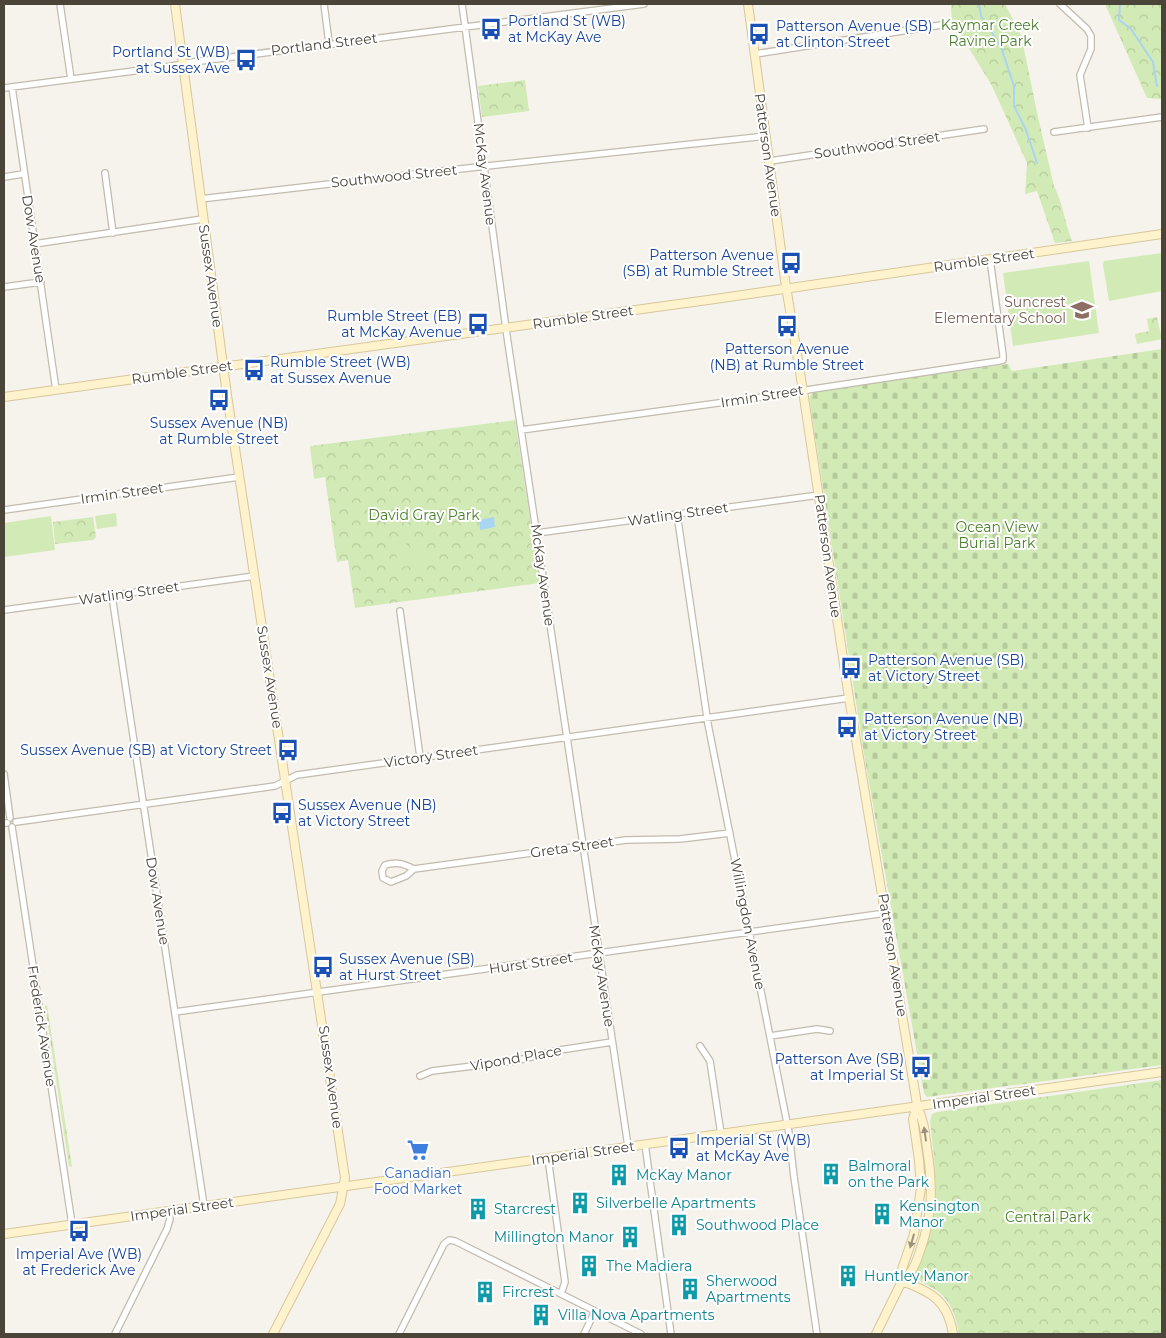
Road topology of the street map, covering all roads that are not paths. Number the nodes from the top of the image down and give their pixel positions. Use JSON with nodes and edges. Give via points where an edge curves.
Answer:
{"nodes":[{"id":1,"x":60,"y":4,"type":"edge"},
{"id":2,"x":174,"y":4,"type":"edge"},
{"id":3,"x":324,"y":4,"type":"edge"},
{"id":4,"x":462,"y":4,"type":"edge"},
{"id":5,"x":644,"y":4,"type":"edge"},
{"id":6,"x":748,"y":4,"type":"edge"},
{"id":7,"x":1060,"y":4,"type":"edge"},
{"id":8,"x":941,"y":25,"type":"dead end"},
{"id":9,"x":465,"y":26,"type":"junction"},
{"id":10,"x":329,"y":43,"type":"junction"},
{"id":11,"x":755,"y":54,"type":"junction"},
{"id":12,"x":183,"y":64,"type":"junction"},
{"id":13,"x":70,"y":79,"type":"junction"},
{"id":14,"x":12,"y":87,"type":"junction"},
{"id":15,"x":4,"y":88,"type":"edge"},
{"id":16,"x":1162,"y":118,"type":"edge"},
{"id":17,"x":1088,"y":128,"type":"junction"},
{"id":18,"x":984,"y":129,"type":"dead end"},
{"id":19,"x":1054,"y":132,"type":"dead end"},
{"id":20,"x":766,"y":136,"type":"junction"},
{"id":21,"x":770,"y":161,"type":"junction"},
{"id":22,"x":484,"y":166,"type":"junction"},
{"id":23,"x":105,"y":173,"type":"dead end"},
{"id":24,"x":23,"y":174,"type":"junction"},
{"id":25,"x":4,"y":177,"type":"edge"},
{"id":26,"x":200,"y":199,"type":"junction"},
{"id":27,"x":204,"y":220,"type":"junction"},
{"id":28,"x":113,"y":233,"type":"junction"},
{"id":29,"x":1162,"y":234,"type":"edge"},
{"id":30,"x":34,"y":244,"type":"junction"},
{"id":31,"x":990,"y":259,"type":"junction"},
{"id":32,"x":41,"y":282,"type":"junction"},
{"id":33,"x":4,"y":287,"type":"edge"},
{"id":34,"x":786,"y":289,"type":"junction"},
{"id":35,"x":506,"y":327,"type":"junction"},
{"id":36,"x":223,"y":366,"type":"junction"},
{"id":37,"x":56,"y":390,"type":"junction"},
{"id":38,"x":803,"y":391,"type":"junction"},
{"id":39,"x":4,"y":398,"type":"edge"},
{"id":40,"x":521,"y":430,"type":"junction"},
{"id":41,"x":239,"y":477,"type":"junction"},
{"id":42,"x":819,"y":495,"type":"junction"},
{"id":43,"x":4,"y":510,"type":"edge"},
{"id":44,"x":677,"y":514,"type":"junction"},
{"id":45,"x":536,"y":533,"type":"junction"},
{"id":46,"x":255,"y":576,"type":"junction"},
{"id":47,"x":112,"y":596,"type":"junction"},
{"id":48,"x":4,"y":610,"type":"edge"},
{"id":49,"x":400,"y":611,"type":"dead end"},
{"id":50,"x":849,"y":698,"type":"junction"},
{"id":51,"x":707,"y":717,"type":"junction"},
{"id":52,"x":567,"y":737,"type":"junction"},
{"id":53,"x":420,"y":757,"type":"junction"},
{"id":54,"x":4,"y":774,"type":"edge"},
{"id":55,"x":285,"y":780,"type":"junction"},
{"id":56,"x":143,"y":803,"type":"junction"},
{"id":57,"x":10,"y":823,"type":"edge"},
{"id":58,"x":730,"y":833,"type":"junction"},
{"id":59,"x":583,"y":845,"type":"junction"},
{"id":60,"x":414,"y":869,"type":"junction"},
{"id":61,"x":886,"y":913,"type":"junction"},
{"id":62,"x":749,"y":932,"type":"junction"},
{"id":63,"x":599,"y":953,"type":"junction"},
{"id":64,"x":318,"y":992,"type":"junction"},
{"id":65,"x":175,"y":1012,"type":"junction"},
{"id":66,"x":830,"y":1031,"type":"dead end"},
{"id":67,"x":770,"y":1036,"type":"junction"},
{"id":68,"x":612,"y":1042,"type":"junction"},
{"id":69,"x":700,"y":1046,"type":"dead end"},
{"id":70,"x":1162,"y":1072,"type":"edge"},
{"id":71,"x":420,"y":1076,"type":"dead end"},
{"id":72,"x":917,"y":1106,"type":"junction"},
{"id":73,"x":787,"y":1124,"type":"junction"},
{"id":74,"x":720,"y":1134,"type":"junction"},
{"id":75,"x":645,"y":1144,"type":"junction"},
{"id":76,"x":628,"y":1146,"type":"junction"},
{"id":77,"x":548,"y":1158,"type":"junction"},
{"id":78,"x":344,"y":1186,"type":"junction"},
{"id":79,"x":204,"y":1206,"type":"junction"},
{"id":80,"x":169,"y":1211,"type":"junction"},
{"id":81,"x":72,"y":1224,"type":"junction"},
{"id":82,"x":4,"y":1234,"type":"edge"},
{"id":83,"x":902,"y":1280,"type":"junction"},
{"id":84,"x":561,"y":1294,"type":"junction"},
{"id":85,"x":595,"y":1311,"type":"junction"},
{"id":86,"x":115,"y":1334,"type":"edge"},
{"id":87,"x":273,"y":1334,"type":"edge"},
{"id":88,"x":399,"y":1334,"type":"edge"},
{"id":89,"x":584,"y":1334,"type":"edge"},
{"id":90,"x":641,"y":1334,"type":"edge"},
{"id":91,"x":671,"y":1334,"type":"edge"},
{"id":92,"x":817,"y":1334,"type":"edge"},
{"id":93,"x":876,"y":1334,"type":"edge"},
{"id":94,"x":953,"y":1334,"type":"edge"}],
"edges":[{"from":1,"to":13,"type":"street"},
{"from":2,"to":12,"type":"street","name":"Sussex Avenue"},
{"from":3,"to":10,"type":"street"},
{"from":4,"to":9,"type":"street","name":"McKay Avenue"},
{"from":5,"to":9,"type":"street","name":"Portland Street"},
{"from":6,"to":11,"type":"street","name":"Patterson Avenue"},
{"from":7,"to":17,"type":"street","via":[[1087,29],[1092,40],[1090,54],[1080,75]]},
{"from":8,"to":11,"type":"street"},
{"from":9,"to":10,"type":"street","name":"Portland Street"},
{"from":9,"to":22,"type":"street","name":"McKay Avenue"},
{"from":10,"to":12,"type":"street","name":"Portland Street"},
{"from":11,"to":20,"type":"street","name":"Patterson Avenue"},
{"from":12,"to":13,"type":"street","name":"Portland Street"},
{"from":12,"to":26,"type":"street","name":"Sussex Avenue"},
{"from":13,"to":14,"type":"street","name":"Portland Street"},
{"from":14,"to":15,"type":"street","name":"Portland Street"},
{"from":14,"to":24,"type":"street","name":"Dow Avenue"},
{"from":16,"to":17,"type":"street"},
{"from":17,"to":19,"type":"street"},
{"from":18,"to":21,"type":"street","name":"Southwood Street"},
{"from":20,"to":21,"type":"street","name":"Patterson Avenue"},
{"from":20,"to":22,"type":"street","name":"Southwood Street"},
{"from":21,"to":34,"type":"street","name":"Patterson Avenue"},
{"from":22,"to":26,"type":"street","name":"Southwood Street"},
{"from":22,"to":35,"type":"street","name":"McKay Avenue"},
{"from":23,"to":28,"type":"street"},
{"from":24,"to":25,"type":"street"},
{"from":24,"to":30,"type":"street","name":"Dow Avenue"},
{"from":26,"to":27,"type":"street","name":"Sussex Avenue"},
{"from":27,"to":28,"type":"street"},
{"from":27,"to":36,"type":"street","name":"Sussex Avenue"},
{"from":28,"to":30,"type":"street"},
{"from":29,"to":31,"type":"street","name":"Rumble Street"},
{"from":30,"to":32,"type":"street","name":"Dow Avenue"},
{"from":31,"to":34,"type":"street","name":"Rumble Street"},
{"from":31,"to":38,"type":"street","name":"Irmin Street","via":[[1003,360]]},
{"from":32,"to":33,"type":"street"},
{"from":32,"to":37,"type":"street","name":"Dow Avenue"},
{"from":34,"to":35,"type":"street","name":"Rumble Street"},
{"from":34,"to":38,"type":"street","name":"Patterson Avenue"},
{"from":35,"to":36,"type":"street","name":"Rumble Street"},
{"from":35,"to":40,"type":"street","name":"McKay Avenue"},
{"from":36,"to":37,"type":"street","name":"Rumble Street"},
{"from":36,"to":41,"type":"street","name":"Sussex Avenue"},
{"from":37,"to":39,"type":"street","name":"Rumble Street"},
{"from":38,"to":40,"type":"street","name":"Irmin Street"},
{"from":38,"to":42,"type":"street","name":"Patterson Avenue"},
{"from":40,"to":45,"type":"street","name":"McKay Avenue"},
{"from":41,"to":43,"type":"street","name":"Irmin Street"},
{"from":41,"to":46,"type":"street","name":"Sussex Avenue"},
{"from":42,"to":44,"type":"street","name":"Watling Street"},
{"from":42,"to":50,"type":"street","name":"Patterson Avenue"},
{"from":44,"to":45,"type":"street","name":"Watling Street"},
{"from":44,"to":51,"type":"street","name":"Willingdon Avenue"},
{"from":45,"to":52,"type":"street","name":"McKay Avenue"},
{"from":46,"to":47,"type":"street","name":"Watling Street"},
{"from":46,"to":55,"type":"street","name":"Sussex Avenue"},
{"from":47,"to":48,"type":"street","name":"Watling Street"},
{"from":47,"to":56,"type":"street","name":"Dow Avenue"},
{"from":49,"to":53,"type":"street"},
{"from":50,"to":51,"type":"street","name":"Victory Street"},
{"from":50,"to":61,"type":"street","name":"Patterson Avenue"},
{"from":51,"to":52,"type":"street","name":"Victory Street"},
{"from":51,"to":58,"type":"street","name":"Willingdon Avenue"},
{"from":52,"to":53,"type":"street","name":"Victory Street"},
{"from":52,"to":59,"type":"street","name":"McKay Avenue"},
{"from":53,"to":55,"type":"street","name":"Victory Street","via":[[297,775]]},
{"from":54,"to":57,"type":"street","name":"Frederick Avenue"},
{"from":55,"to":56,"type":"street","name":"Victory Street","via":[[275,786]]},
{"from":55,"to":64,"type":"street","name":"Sussex Avenue"},
{"from":56,"to":57,"type":"street","name":"Victory Street"},
{"from":56,"to":65,"type":"street","name":"Dow Avenue"},
{"from":57,"to":81,"type":"street","name":"Frederick Avenue"},
{"from":58,"to":59,"type":"street","name":"Greta Street"},
{"from":58,"to":62,"type":"street","name":"Willingdon Avenue"},
{"from":59,"to":60,"type":"street","name":"Greta Street"},
{"from":59,"to":63,"type":"street","name":"McKay Avenue"},
{"from":60,"to":60,"type":"street","name":"Greta Street","via":[[402,863],[391,863],[385,865],[383,878],[391,882]]},
{"from":61,"to":62,"type":"street","name":"Hurst Street"},
{"from":61,"to":72,"type":"street","name":"Patterson Avenue"},
{"from":62,"to":63,"type":"street","name":"Hurst Street"},
{"from":62,"to":67,"type":"street","name":"Willingdon Avenue"},
{"from":63,"to":64,"type":"street","name":"Hurst Street"},
{"from":63,"to":68,"type":"street","name":"McKay Avenue"},
{"from":64,"to":65,"type":"street","name":"Hurst Street"},
{"from":64,"to":78,"type":"street","name":"Sussex Avenue"},
{"from":65,"to":79,"type":"street","name":"Dow Avenue"},
{"from":66,"to":67,"type":"street","via":[[817,1029]]},
{"from":67,"to":73,"type":"street","name":"Willingdon Avenue"},
{"from":68,"to":71,"type":"street","name":"Vipond Place","via":[[515,1061],[432,1071]]},
{"from":68,"to":76,"type":"street","name":"McKay Avenue"},
{"from":69,"to":74,"type":"street","via":[[710,1061]]},
{"from":70,"to":72,"type":"street","name":"Imperial Street"},
{"from":72,"to":73,"type":"street","name":"Imperial Street"},
{"from":72,"to":83,"type":"street","one_way":true,"via":[[913,1119],[921,1188],[914,1234],[901,1272]]},
{"from":83,"to":72,"type":"street","one_way":true,"via":[[910,1276],[919,1256],[929,1223],[932,1198],[923,1117]]},
{"from":73,"to":74,"type":"street","name":"Imperial Street"},
{"from":73,"to":92,"type":"street","name":"Willingdon Avenue"},
{"from":74,"to":75,"type":"street","name":"Imperial Street"},
{"from":75,"to":76,"type":"street","name":"Imperial Street"},
{"from":75,"to":91,"type":"street"},
{"from":76,"to":77,"type":"street","name":"Imperial Street"},
{"from":77,"to":78,"type":"street","name":"Imperial Street"},
{"from":77,"to":84,"type":"street","via":[[564,1279]]},
{"from":78,"to":79,"type":"street","name":"Imperial Street"},
{"from":78,"to":87,"type":"street","name":"Sussex Avenue","via":[[340,1204]]},
{"from":79,"to":80,"type":"street","name":"Imperial Street"},
{"from":80,"to":81,"type":"street","name":"Imperial Street"},
{"from":80,"to":86,"type":"street","via":[[167,1229]]},
{"from":81,"to":82,"type":"street","name":"Imperial Street"},
{"from":83,"to":93,"type":"street"},
{"from":83,"to":94,"type":"street","via":[[932,1294],[942,1303]]},
{"from":84,"to":85,"type":"street"},
{"from":84,"to":88,"type":"street","via":[[449,1240],[444,1244]]},
{"from":85,"to":89,"type":"street"},
{"from":85,"to":90,"type":"street"}]}
